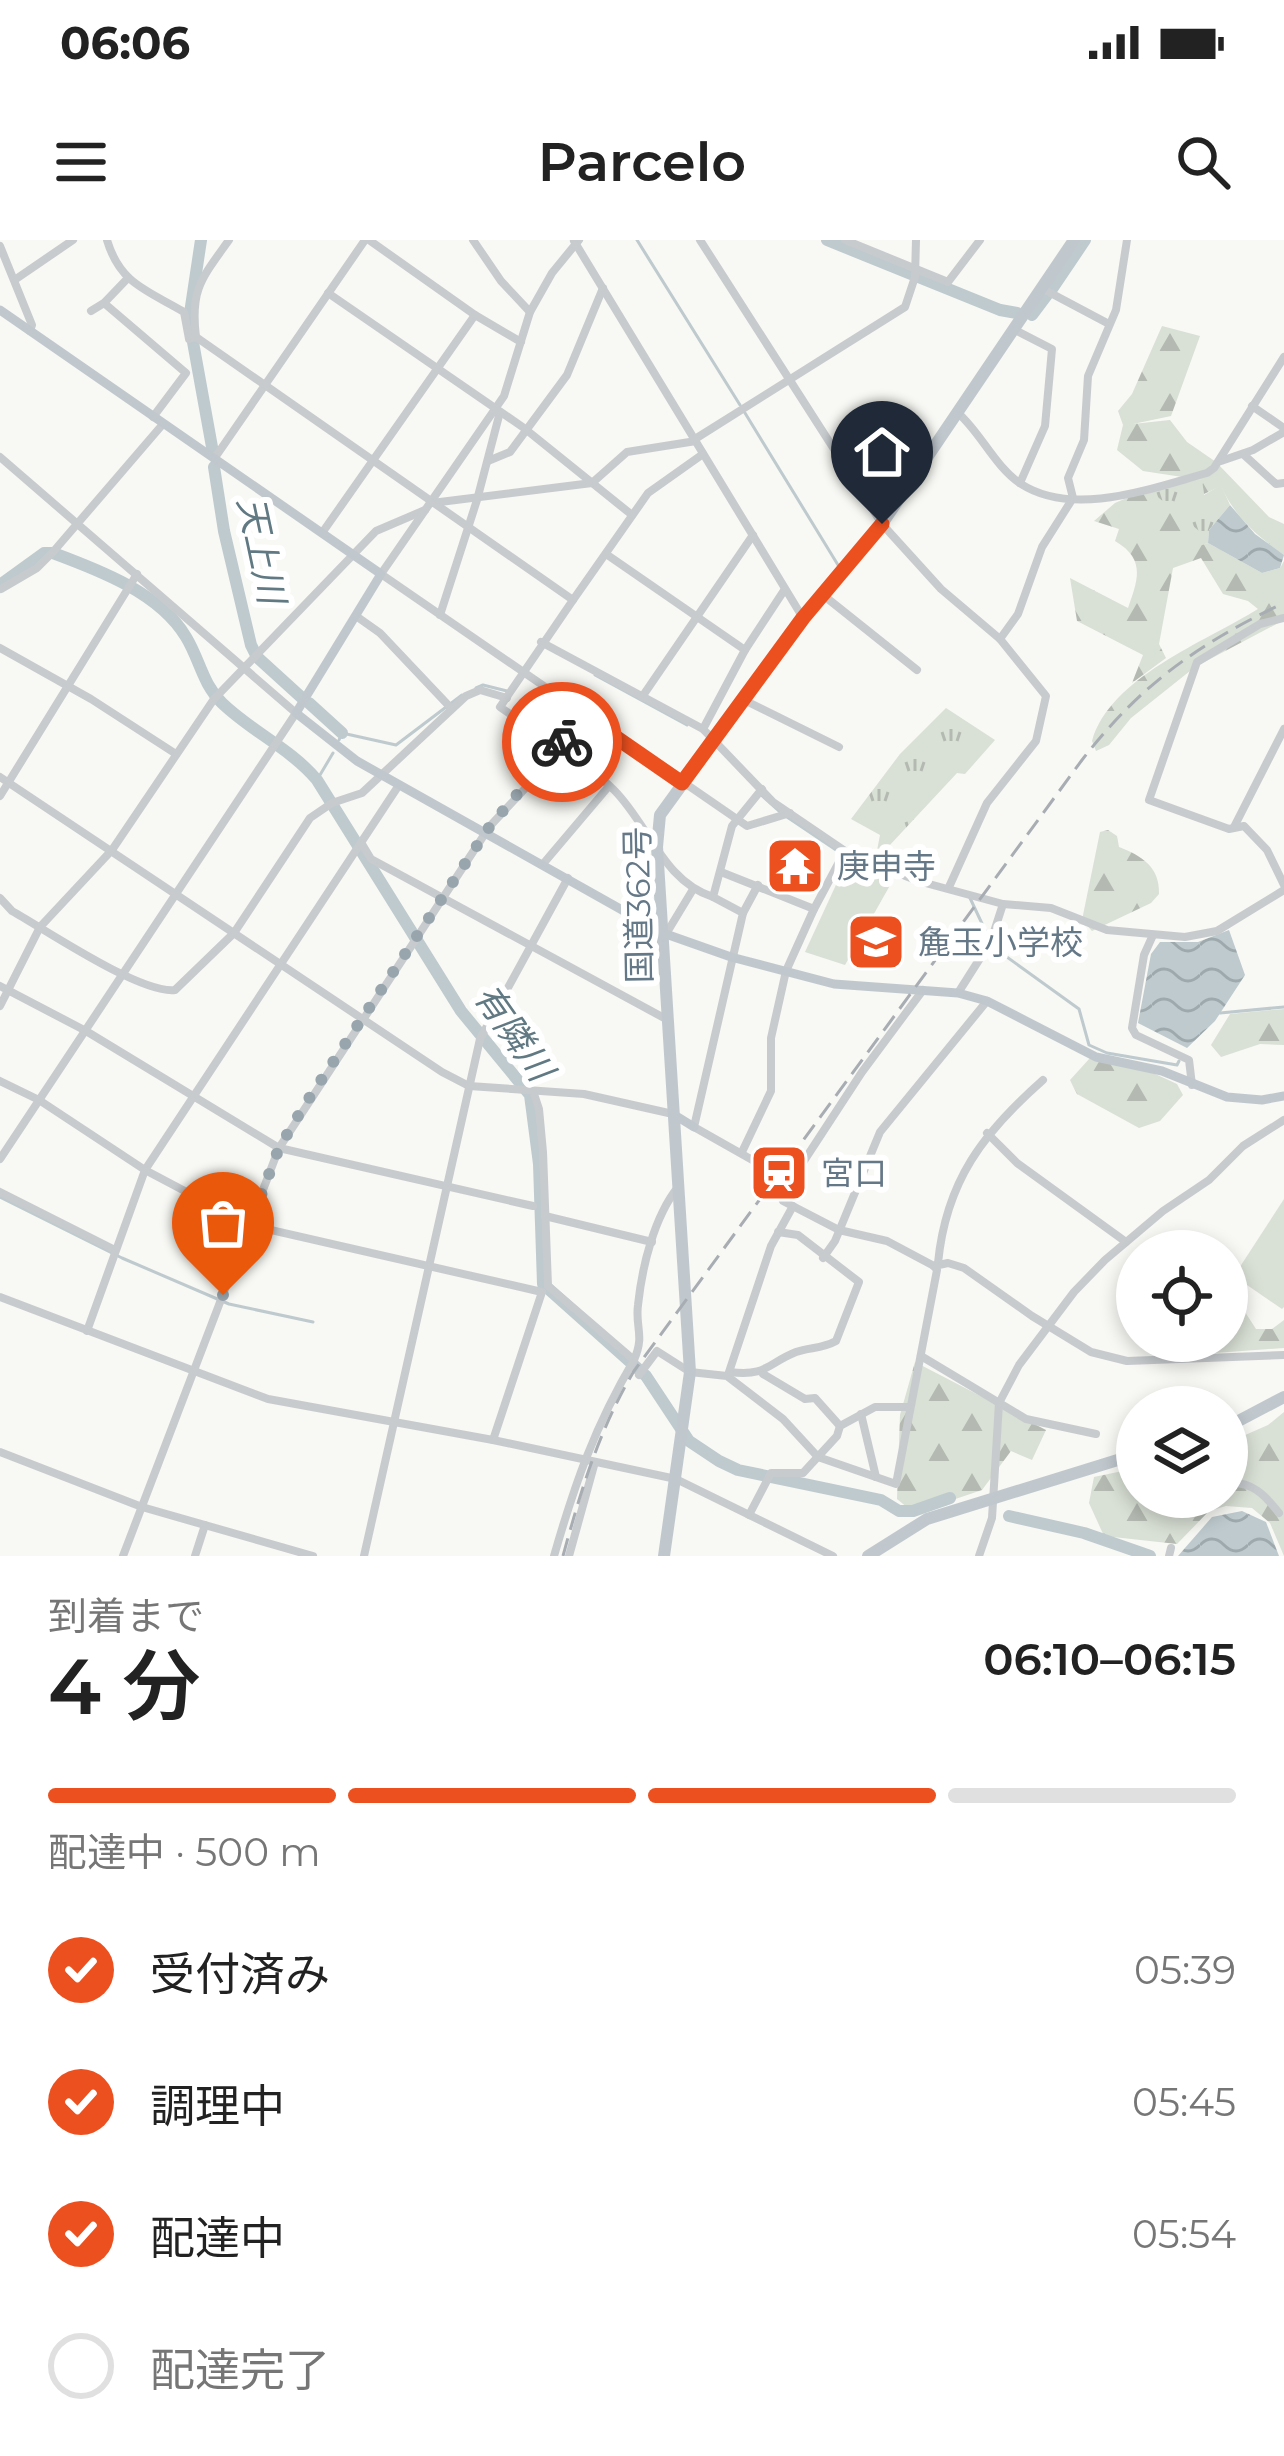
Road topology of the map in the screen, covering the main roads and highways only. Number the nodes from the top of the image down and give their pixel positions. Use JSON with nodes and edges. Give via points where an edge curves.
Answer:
{"nodes":[{"id":1,"x":1074,"y":240,"type":"edge"},
{"id":2,"x":0,"y":310,"type":"edge"},
{"id":3,"x":664,"y":933,"type":"junction"},
{"id":4,"x":1284,"y":1096,"type":"edge"},
{"id":5,"x":673,"y":1114,"type":"junction"},
{"id":6,"x":694,"y":1127,"type":"road end"},
{"id":7,"x":1284,"y":1397,"type":"edge"},
{"id":8,"x":1248,"y":1416,"type":"edge"},
{"id":9,"x":1116,"y":1460,"type":"edge"},
{"id":10,"x":664,"y":1556,"type":"edge"},
{"id":11,"x":868,"y":1556,"type":"edge"}],
"edges":[{"from":1,"to":3,"type":"highway","name":"国道362号","via":[[882,524],[709,733],[660,814]]},
{"from":2,"to":3,"type":"main road","via":[[381,574],[296,713],[399,785]]},
{"from":3,"to":4,"type":"main road","via":[[834,984],[958,993],[1096,1058],[1162,1071],[1227,1097]]},
{"from":3,"to":5,"type":"highway","name":"国道362号"},
{"from":5,"to":6,"type":"main road"},
{"from":5,"to":10,"type":"highway","name":"国道362号","via":[[689,1372]]},
{"from":7,"to":8,"type":"highway"},
{"from":9,"to":11,"type":"highway","via":[[927,1519]]}]}
